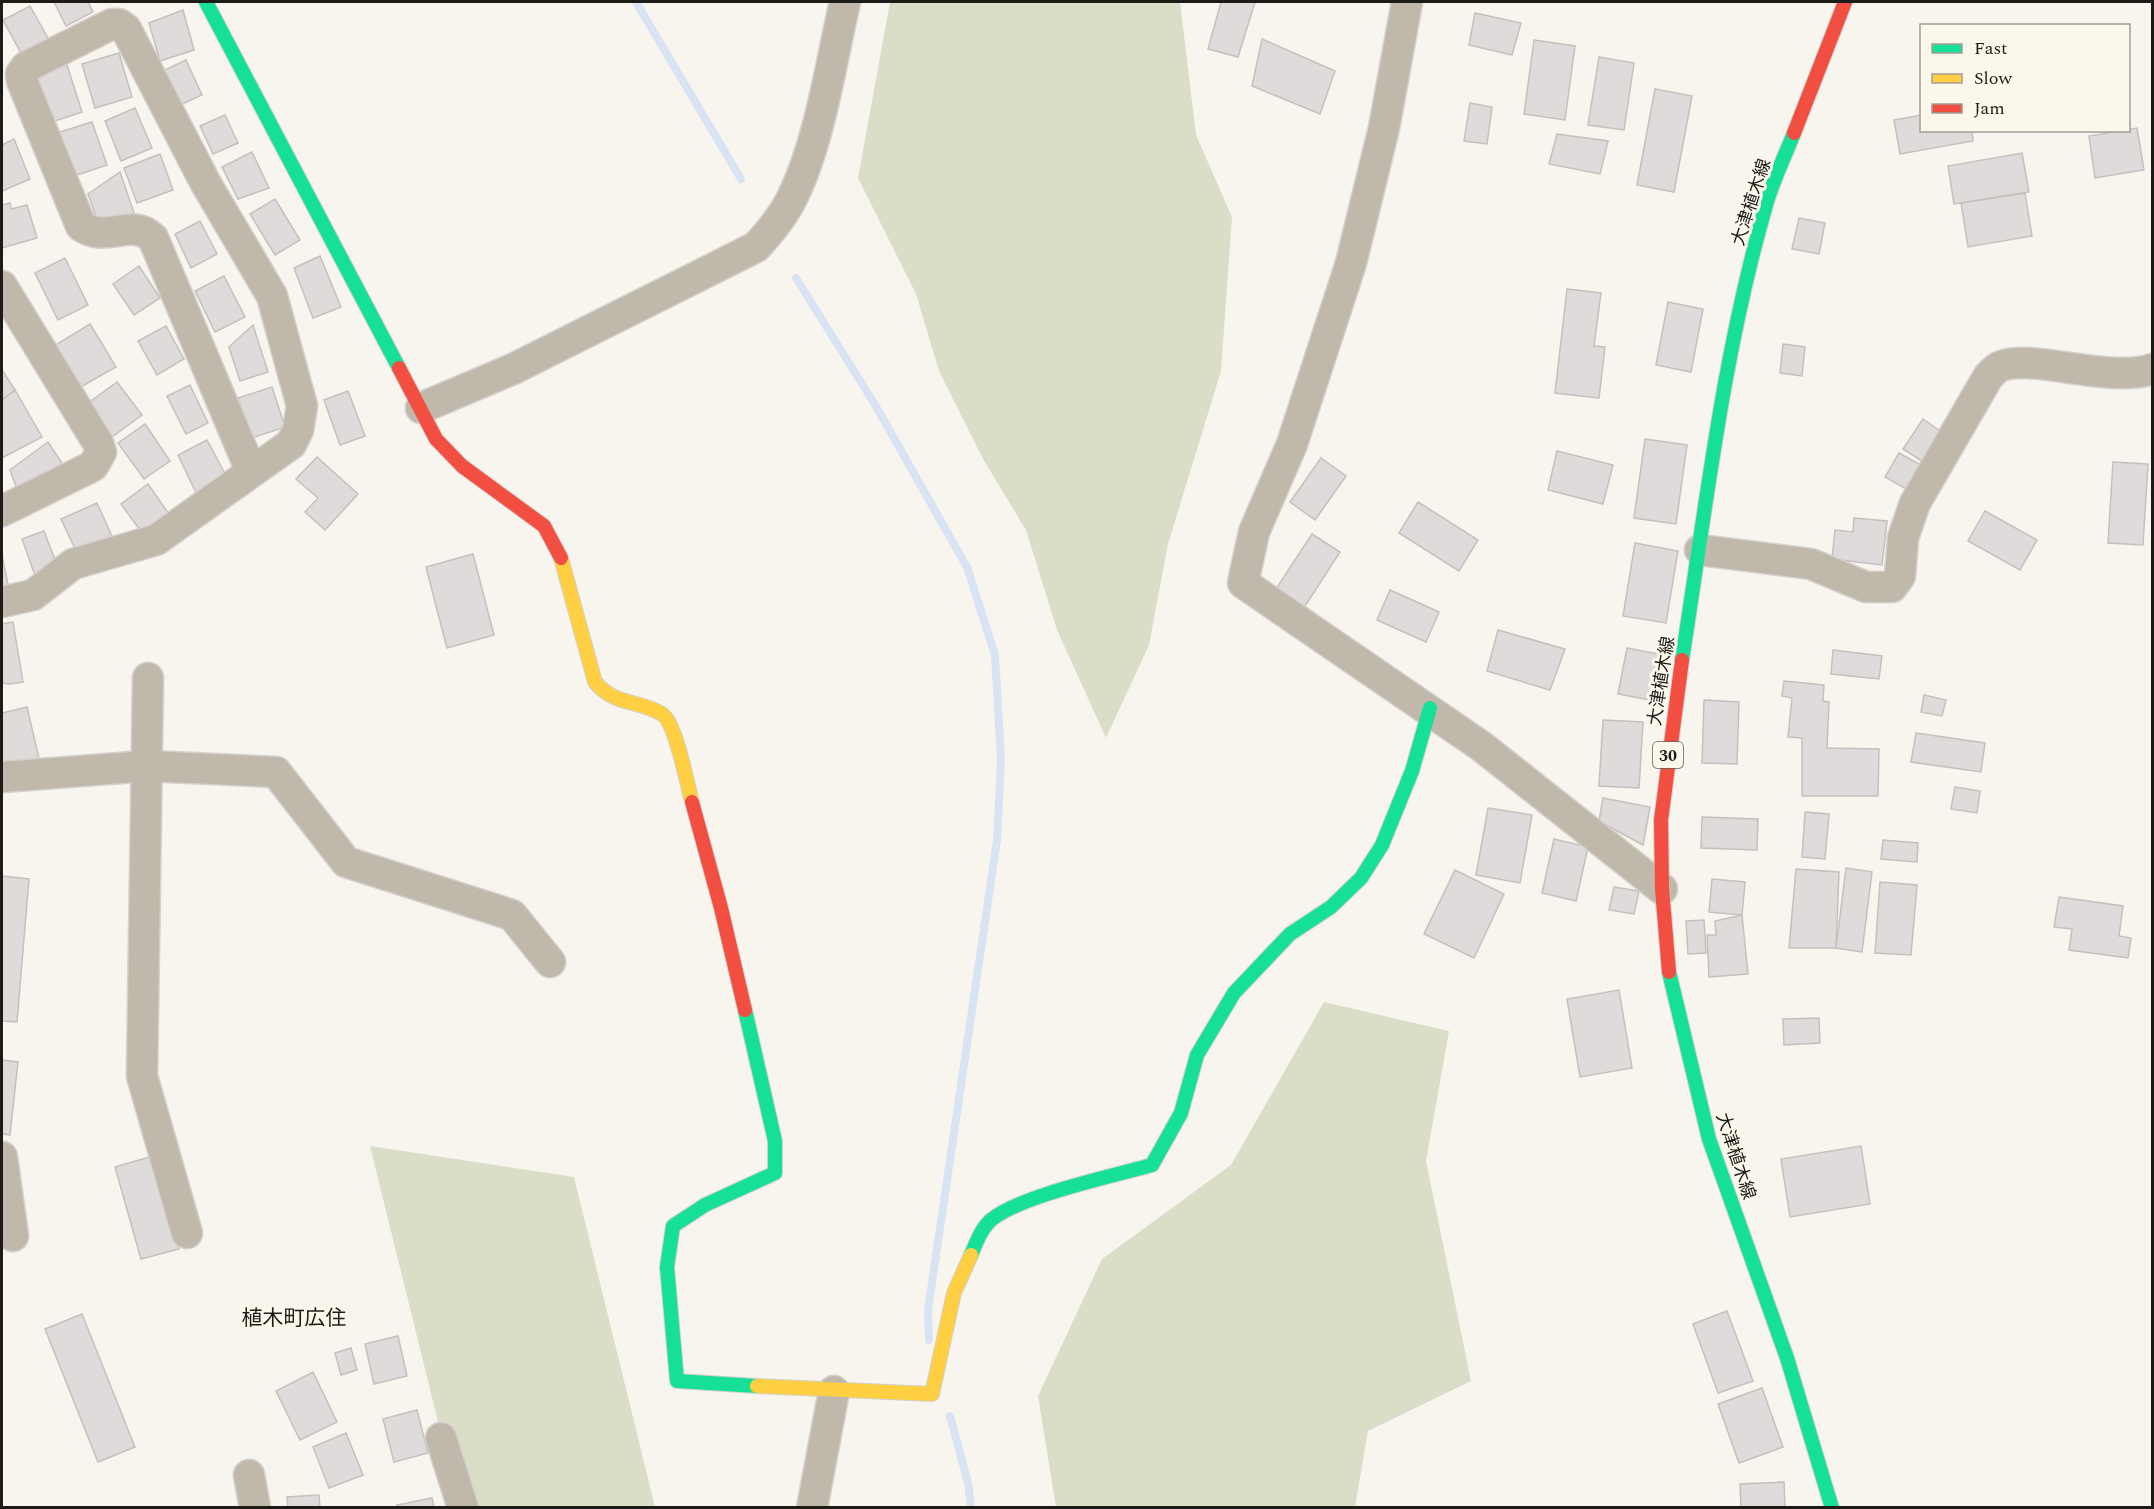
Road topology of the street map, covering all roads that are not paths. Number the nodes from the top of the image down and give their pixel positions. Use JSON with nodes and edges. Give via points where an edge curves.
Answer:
{"nodes":[{"id":1,"x":206,"y":2,"type":"edge"},
{"id":2,"x":845,"y":2,"type":"edge"},
{"id":3,"x":1407,"y":2,"type":"edge"},
{"id":4,"x":1845,"y":2,"type":"edge"},
{"id":5,"x":2,"y":286,"type":"edge"},
{"id":6,"x":2152,"y":369,"type":"edge"},
{"id":7,"x":421,"y":408,"type":"junction"},
{"id":8,"x":251,"y":471,"type":"junction"},
{"id":9,"x":2,"y":511,"type":"edge"},
{"id":10,"x":1700,"y":550,"type":"junction"},
{"id":11,"x":2,"y":602,"type":"edge"},
{"id":12,"x":148,"y":678,"type":"dead end"},
{"id":13,"x":1430,"y":708,"type":"junction"},
{"id":14,"x":147,"y":766,"type":"junction"},
{"id":15,"x":2,"y":777,"type":"edge"},
{"id":16,"x":1662,"y":890,"type":"junction"},
{"id":17,"x":550,"y":962,"type":"dead end"},
{"id":18,"x":2,"y":1157,"type":"edge"},
{"id":19,"x":187,"y":1233,"type":"dead end"},
{"id":20,"x":13,"y":1236,"type":"dead end"},
{"id":21,"x":834,"y":1391,"type":"junction"},
{"id":22,"x":441,"y":1438,"type":"dead end"},
{"id":23,"x":249,"y":1475,"type":"dead end"},
{"id":24,"x":255,"y":1508,"type":"edge"},
{"id":25,"x":463,"y":1508,"type":"edge"},
{"id":26,"x":812,"y":1508,"type":"edge"},
{"id":27,"x":1832,"y":1508,"type":"edge"}],
"edges":[{"from":1,"to":7,"type":"street"},
{"from":2,"to":7,"type":"street","via":[[812,144],[793,196],[756,247],[513,369]]},
{"from":3,"to":13,"type":"street","via":[[1384,128],[1352,263],[1292,444],[1254,532],[1244,582]]},
{"from":4,"to":10,"type":"street","name":"大津植木線","number":"30","via":[[1767,202],[1744,286]]},
{"from":5,"to":9,"type":"street","via":[[101,452],[93,466]]},
{"from":6,"to":10,"type":"street","via":[[2104,374],[2015,364],[1999,367],[1988,377],[1915,503],[1902,538],[1900,576],[1892,588],[1866,587],[1811,564]]},
{"from":7,"to":21,"type":"street","via":[[436,439],[462,466],[544,526],[560,550],[595,682],[606,694],[663,714],[672,726],[718,897],[775,1141],[775,1173],[705,1205],[673,1226],[667,1267],[677,1381]]},
{"from":8,"to":8,"type":"street","via":[[291,444],[302,406],[272,296],[205,182],[126,29],[112,24],[26,67],[22,81],[81,226],[100,235],[128,229],[147,232],[153,238]]},
{"from":8,"to":11,"type":"street","via":[[156,540],[73,564],[33,595]]},
{"from":10,"to":16,"type":"street","name":"大津植木線","number":"30","via":[[1662,809]]},
{"from":12,"to":14,"type":"street"},
{"from":13,"to":16,"type":"street"},
{"from":13,"to":21,"type":"street","via":[[1412,771],[1382,845],[1361,878],[1330,907],[1290,934],[1233,993],[1197,1055],[1181,1113],[1152,1165],[1017,1204],[992,1219],[982,1230],[954,1293],[932,1394]]},
{"from":14,"to":15,"type":"street"},
{"from":14,"to":17,"type":"street","via":[[276,772],[346,862],[512,915]]},
{"from":14,"to":19,"type":"street","via":[[142,1076]]},
{"from":16,"to":27,"type":"street","name":"大津植木線","number":"30","via":[[1670,979],[1709,1139],[1787,1358]]},
{"from":18,"to":20,"type":"street"},
{"from":21,"to":26,"type":"street"},
{"from":22,"to":25,"type":"street"},
{"from":23,"to":24,"type":"street"}]}
